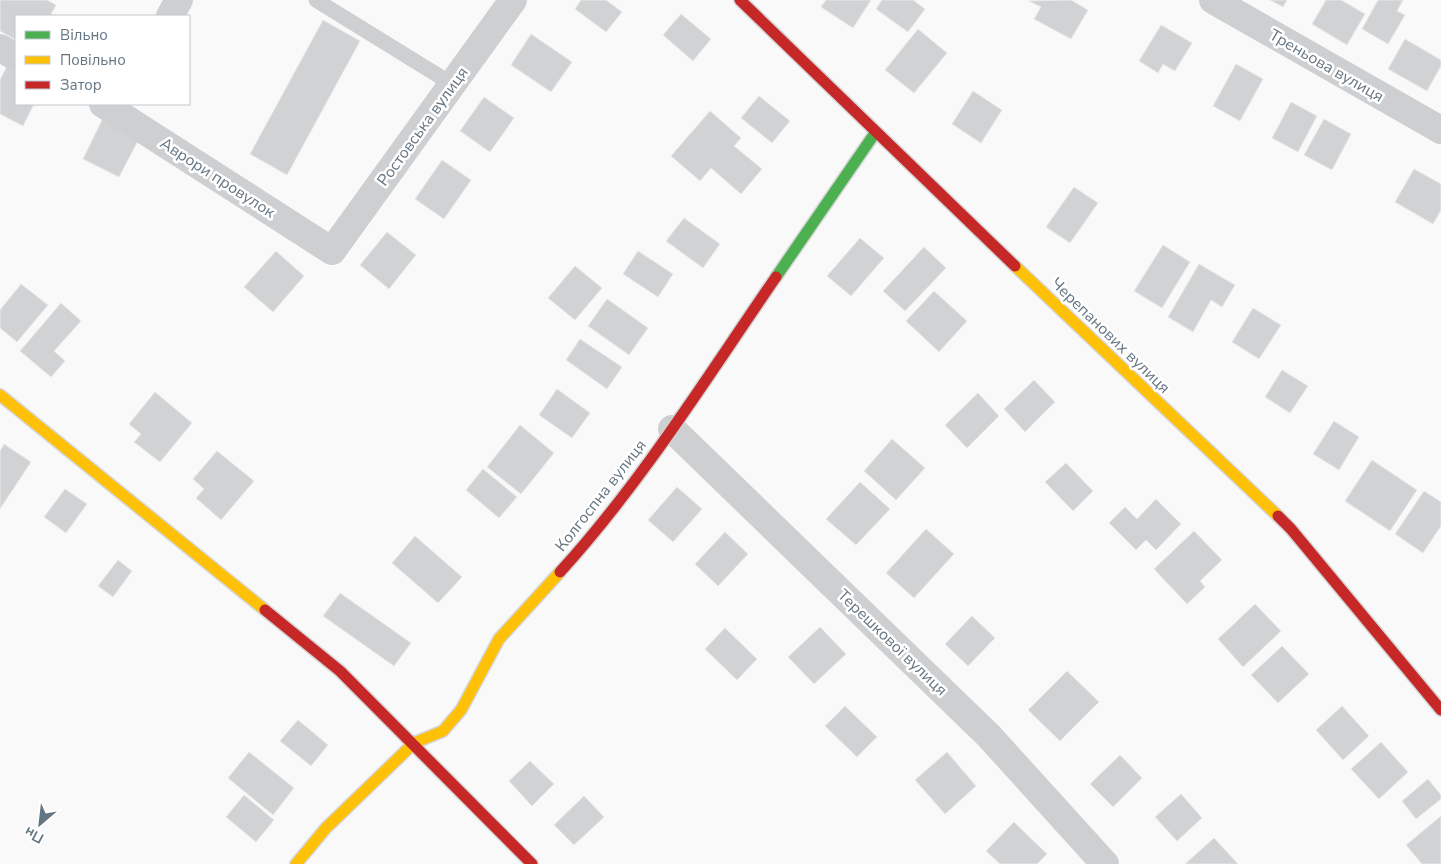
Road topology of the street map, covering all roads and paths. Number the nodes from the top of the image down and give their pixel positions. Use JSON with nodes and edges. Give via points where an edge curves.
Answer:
{"nodes":[{"id":1,"x":179,"y":0,"type":"edge"},
{"id":2,"x":316,"y":0,"type":"edge"},
{"id":3,"x":513,"y":0,"type":"edge"},
{"id":4,"x":740,"y":0,"type":"edge"},
{"id":5,"x":1213,"y":0,"type":"edge"},
{"id":6,"x":171,"y":15,"type":"edge"},
{"id":7,"x":0,"y":48,"type":"edge"},
{"id":8,"x":15,"y":56,"type":"edge"},
{"id":9,"x":452,"y":84,"type":"junction"},
{"id":10,"x":114,"y":106,"type":"edge"},
{"id":11,"x":1441,"y":130,"type":"edge"},
{"id":12,"x":875,"y":133,"type":"junction"},
{"id":13,"x":332,"y":251,"type":"joint"},
{"id":14,"x":0,"y":395,"type":"edge"},
{"id":15,"x":672,"y":429,"type":"junction"},
{"id":16,"x":1441,"y":710,"type":"edge"},
{"id":17,"x":414,"y":743,"type":"junction"},
{"id":18,"x":296,"y":864,"type":"edge"},
{"id":19,"x":532,"y":864,"type":"edge"},
{"id":20,"x":1105,"y":864,"type":"edge"}],
"edges":[{"from":1,"to":6,"type":"street"},
{"from":2,"to":9,"type":"lane"},
{"from":3,"to":9,"type":"street","name":"Ростовська вулиця"},
{"from":4,"to":12,"type":"street","name":"Черепанових вулиця"},
{"from":5,"to":11,"type":"street","name":"Треньова вулиця"},
{"from":7,"to":8,"type":"street"},
{"from":9,"to":13,"type":"street","name":"Ростовська вулиця"},
{"from":10,"to":13,"type":"street","name":"Аврори провулок"},
{"from":12,"to":15,"type":"street","name":"Колгоспна вулиця"},
{"from":12,"to":16,"type":"street","name":"Черепанових вулиця","via":[[1291,529]]},
{"from":14,"to":17,"type":"street","via":[[340,671]]},
{"from":15,"to":17,"type":"street","name":"Колгоспна вулиця","via":[[593,536],[498,639],[461,710],[442,731]]},
{"from":15,"to":20,"type":"street","name":"Терешкової вулиця","via":[[989,736]]},
{"from":17,"to":18,"type":"street","name":"Колгоспна вулиця","via":[[326,828]]},
{"from":17,"to":19,"type":"street"}]}
